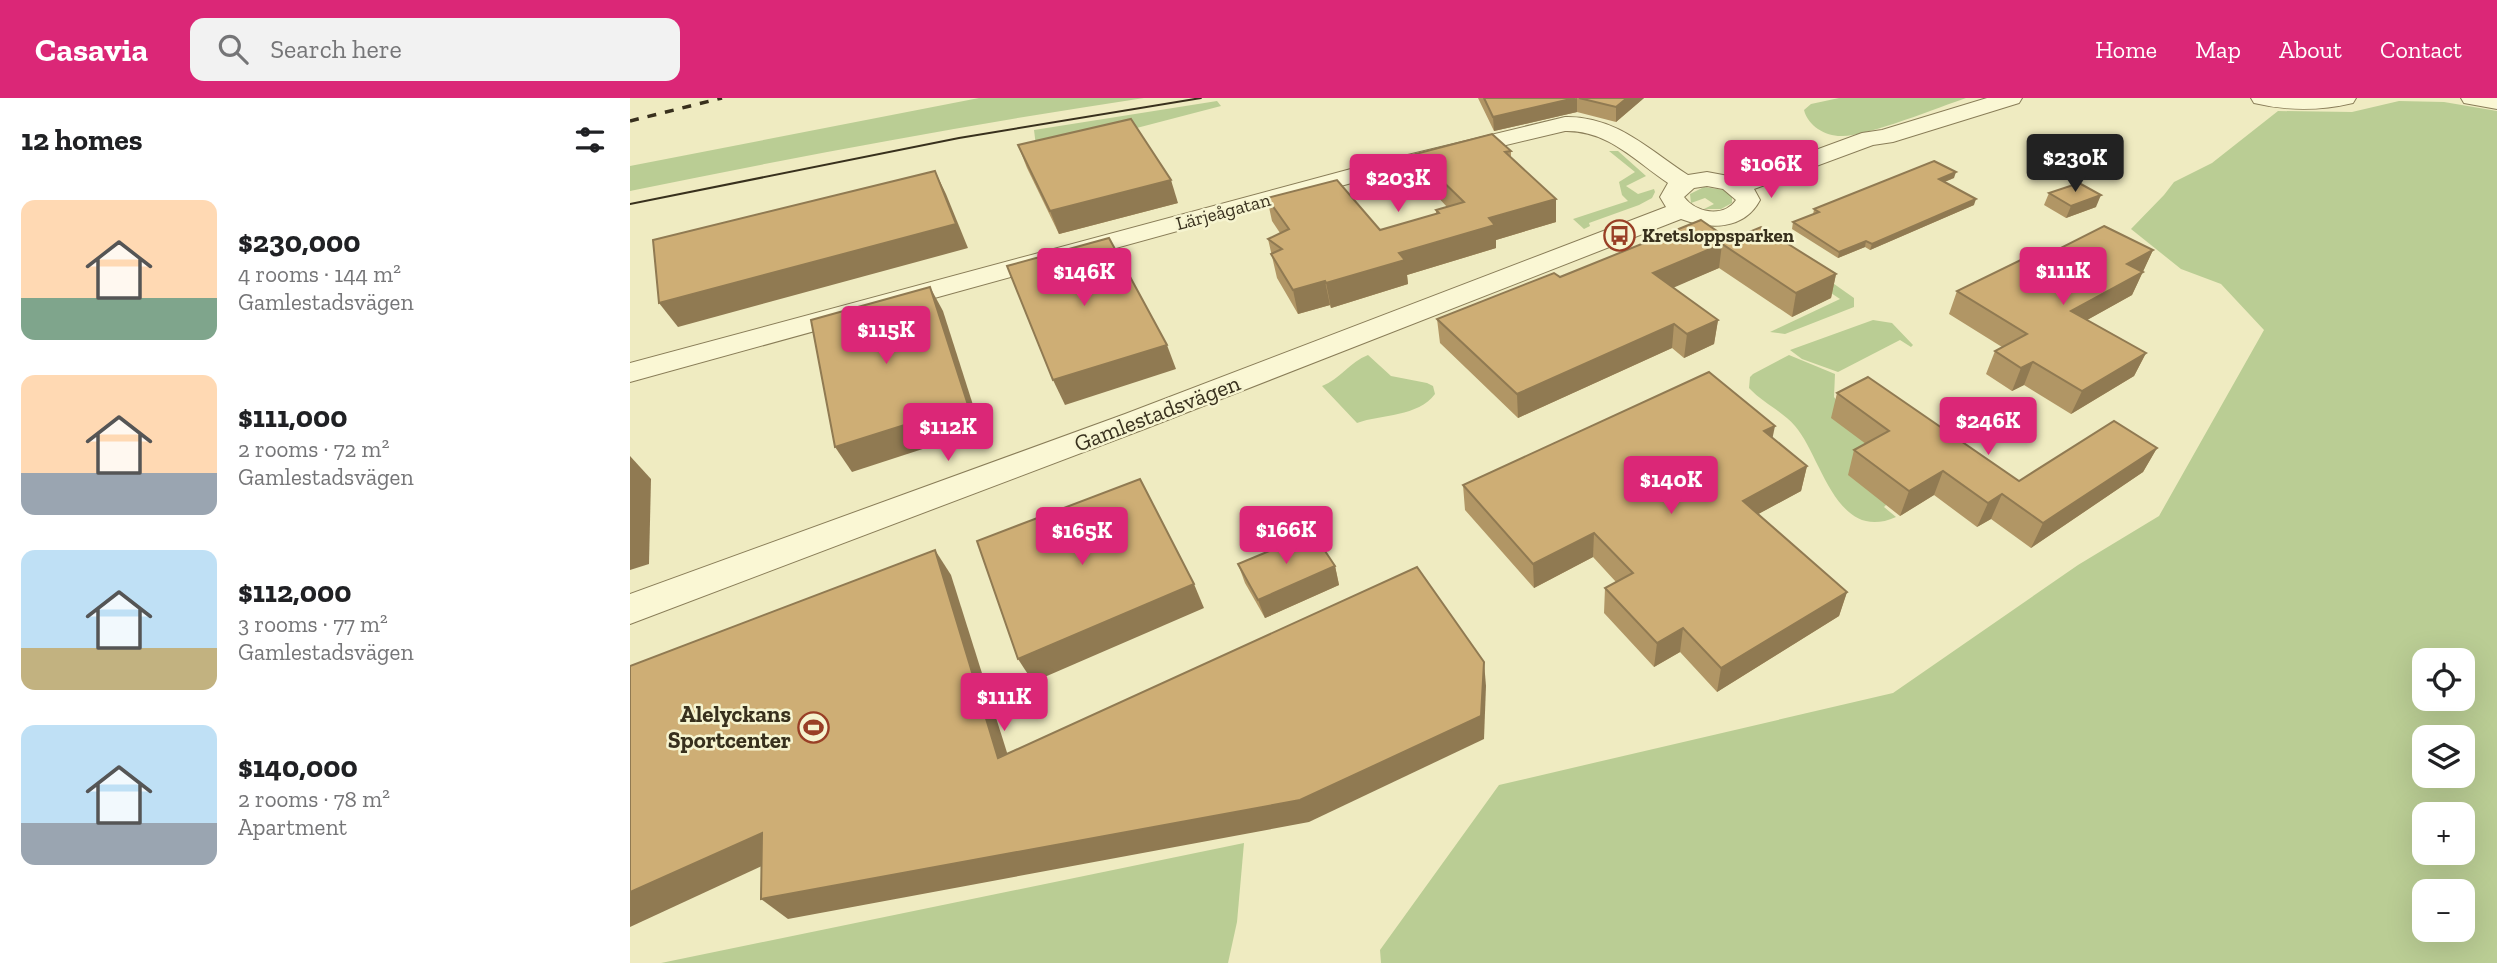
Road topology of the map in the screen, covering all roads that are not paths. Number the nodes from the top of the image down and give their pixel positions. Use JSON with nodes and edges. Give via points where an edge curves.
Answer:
{"nodes":[{"id":1,"x":1983,"y":98,"type":"edge"},
{"id":2,"x":2011,"y":98,"type":"edge"},
{"id":3,"x":2262,"y":98,"type":"edge"},
{"id":4,"x":2345,"y":98,"type":"edge"},
{"id":5,"x":2472,"y":98,"type":"edge"},
{"id":6,"x":2497,"y":103,"type":"edge"},
{"id":7,"x":1870,"y":138,"type":"junction"},
{"id":8,"x":1738,"y":187,"type":"junction"},
{"id":9,"x":1683,"y":197,"type":"junction"},
{"id":10,"x":630,"y":373,"type":"edge"},
{"id":11,"x":630,"y":609,"type":"edge"}],
"edges":[{"from":1,"to":7,"type":"street","via":[[1876,131]]},
{"from":2,"to":7,"type":"street"},
{"from":3,"to":4,"type":"street","via":[[2300,104]]},
{"from":5,"to":6,"type":"street"},
{"from":7,"to":8,"type":"street"},
{"from":8,"to":9,"type":"street","name":"Gamlestadsvägen","via":[[1712,179]]},
{"from":8,"to":9,"type":"street","via":[[1748,202],[1733,215],[1709,218]]},
{"from":9,"to":10,"type":"street","name":"Lärjeågatan","via":[[1600,127],[1565,124],[1370,171]]},
{"from":9,"to":11,"type":"street","name":"Gamlestadsvägen","via":[[1136,421]]}]}
